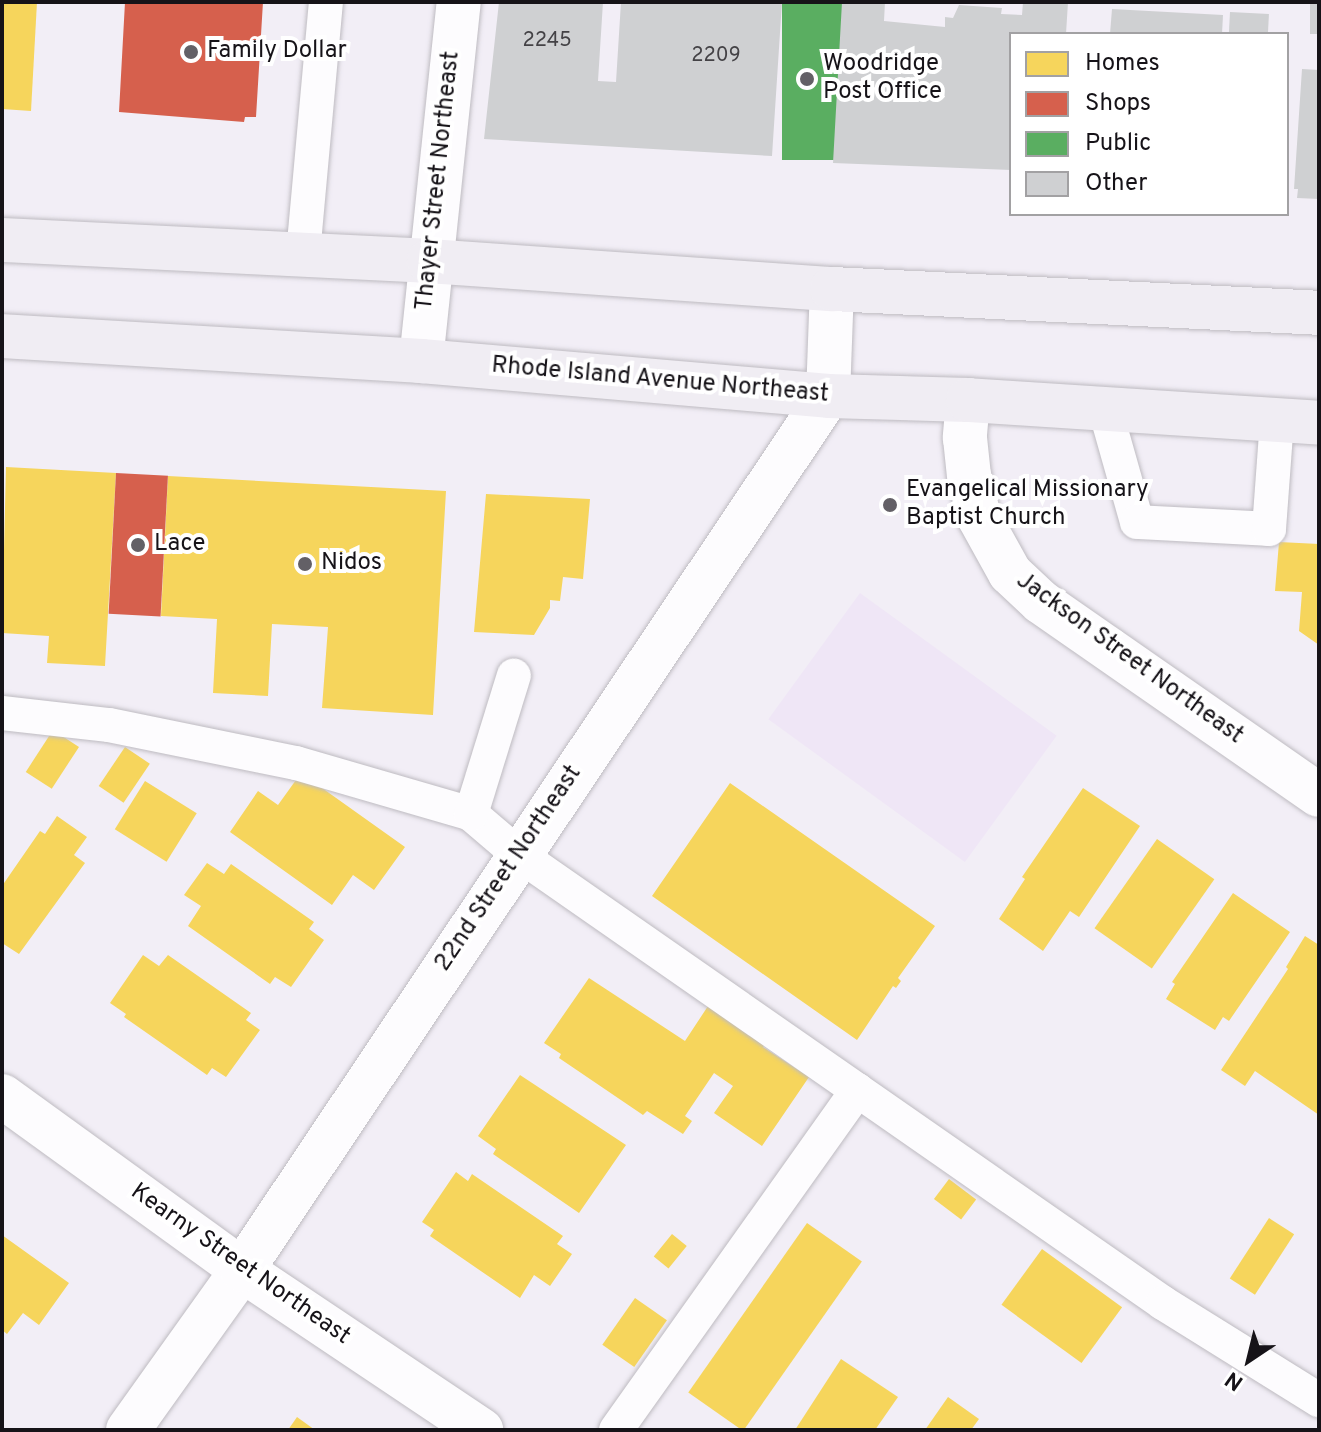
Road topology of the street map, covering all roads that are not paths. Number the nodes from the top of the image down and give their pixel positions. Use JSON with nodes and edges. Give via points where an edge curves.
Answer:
{"nodes":[{"id":1,"x":326,"y":2,"type":"edge"},
{"id":2,"x":459,"y":2,"type":"edge"},
{"id":3,"x":2,"y":240,"type":"edge"},
{"id":4,"x":303,"y":254,"type":"junction"},
{"id":5,"x":429,"y":261,"type":"junction"},
{"id":6,"x":832,"y":289,"type":"junction"},
{"id":7,"x":1319,"y":313,"type":"edge"},
{"id":8,"x":2,"y":336,"type":"edge"},
{"id":9,"x":421,"y":361,"type":"junction"},
{"id":10,"x":828,"y":396,"type":"junction"},
{"id":11,"x":968,"y":400,"type":"junction"},
{"id":12,"x":1105,"y":409,"type":"junction"},
{"id":13,"x":1298,"y":421,"type":"edge"},
{"id":14,"x":514,"y":675,"type":"dead end"},
{"id":15,"x":2,"y":713,"type":"edge"},
{"id":16,"x":1319,"y":795,"type":"edge"},
{"id":17,"x":471,"y":814,"type":"junction"},
{"id":18,"x":518,"y":854,"type":"junction"},
{"id":19,"x":858,"y":1090,"type":"junction"},
{"id":20,"x":2,"y":1096,"type":"edge"},
{"id":21,"x":242,"y":1270,"type":"junction"},
{"id":22,"x":1319,"y":1400,"type":"edge"},
{"id":23,"x":128,"y":1430,"type":"edge"},
{"id":24,"x":481,"y":1430,"type":"edge"},
{"id":25,"x":616,"y":1430,"type":"edge"}],
"edges":[{"from":1,"to":4,"type":"lane"},
{"from":2,"to":5,"type":"street","name":"Thayer Street Northeast"},
{"from":3,"to":4,"type":"main road"},
{"from":4,"to":5,"type":"main road"},
{"from":5,"to":6,"type":"main road"},
{"from":5,"to":9,"type":"street","name":"Thayer Street Northeast"},
{"from":6,"to":7,"type":"main road"},
{"from":6,"to":10,"type":"street"},
{"from":8,"to":9,"type":"main road","name":"Rhode Island Avenue Northeast"},
{"from":9,"to":10,"type":"main road","name":"Rhode Island Avenue Northeast"},
{"from":10,"to":11,"type":"main road","name":"Rhode Island Avenue Northeast"},
{"from":10,"to":18,"type":"street","name":"22nd Street Northeast"},
{"from":11,"to":12,"type":"main road","name":"Rhode Island Avenue Northeast"},
{"from":11,"to":16,"type":"street","name":"Jackson Street Northeast","via":[[965,438],[979,517],[1010,573],[1041,602]]},
{"from":12,"to":13,"type":"main road","name":"Rhode Island Avenue Northeast"},
{"from":12,"to":13,"type":"lane","via":[[1137,522],[1269,529]]},
{"from":14,"to":17,"type":"lane"},
{"from":15,"to":17,"type":"lane","via":[[109,725],[296,763]]},
{"from":17,"to":18,"type":"lane"},
{"from":18,"to":19,"type":"lane"},
{"from":18,"to":21,"type":"street","name":"22nd Street Northeast"},
{"from":19,"to":22,"type":"lane","via":[[1163,1303]]},
{"from":19,"to":25,"type":"lane"},
{"from":20,"to":21,"type":"street","name":"Kearny Street Northeast"},
{"from":21,"to":23,"type":"street","name":"22nd Street Northeast"},
{"from":21,"to":24,"type":"street","name":"Kearny Street Northeast"}]}
